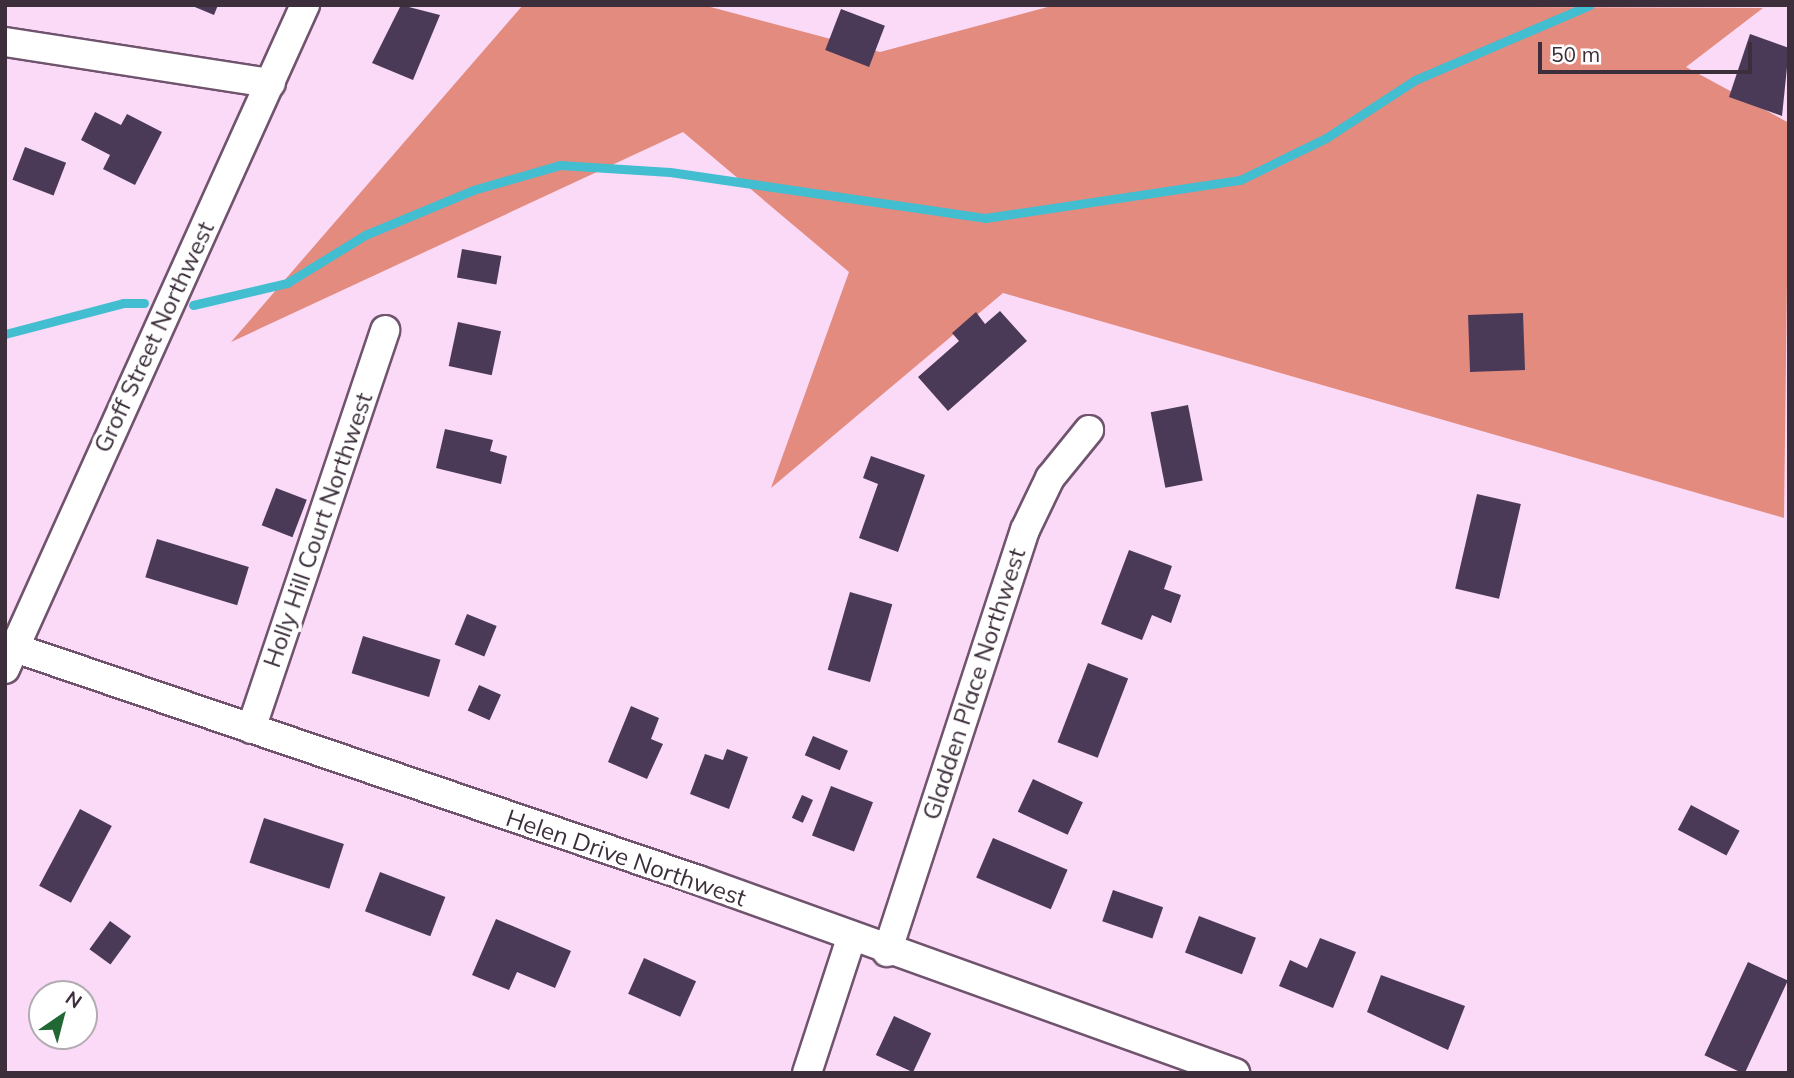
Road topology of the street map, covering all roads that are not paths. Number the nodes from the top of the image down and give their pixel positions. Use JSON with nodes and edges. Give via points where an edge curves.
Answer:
{"nodes":[{"id":1,"x":305,"y":5,"type":"edge"},
{"id":2,"x":5,"y":42,"type":"edge"},
{"id":3,"x":271,"y":83,"type":"junction"},
{"id":4,"x":384,"y":330,"type":"dead end"},
{"id":5,"x":1089,"y":430,"type":"dead end"},
{"id":6,"x":10,"y":658,"type":"edge"},
{"id":7,"x":251,"y":729,"type":"junction"},
{"id":8,"x":851,"y":938,"type":"junction"},
{"id":9,"x":887,"y":952,"type":"junction"},
{"id":10,"x":807,"y":1073,"type":"edge"},
{"id":11,"x":1235,"y":1073,"type":"edge"}],
"edges":[{"from":1,"to":3,"type":"street","name":"Groff Street Northwest"},
{"from":2,"to":3,"type":"street"},
{"from":3,"to":6,"type":"street","name":"Groff Street Northwest"},
{"from":4,"to":7,"type":"street","name":"Holly Hill Court Northwest"},
{"from":5,"to":9,"type":"street","name":"Gladden Place Northwest","via":[[1050,478],[1025,530]]},
{"from":6,"to":7,"type":"street","name":"Helen Drive Northwest"},
{"from":7,"to":8,"type":"street","name":"Helen Drive Northwest"},
{"from":8,"to":9,"type":"street","name":"Helen Drive Northwest"},
{"from":8,"to":10,"type":"street"},
{"from":9,"to":11,"type":"street","name":"Helen Drive Northwest"}]}
